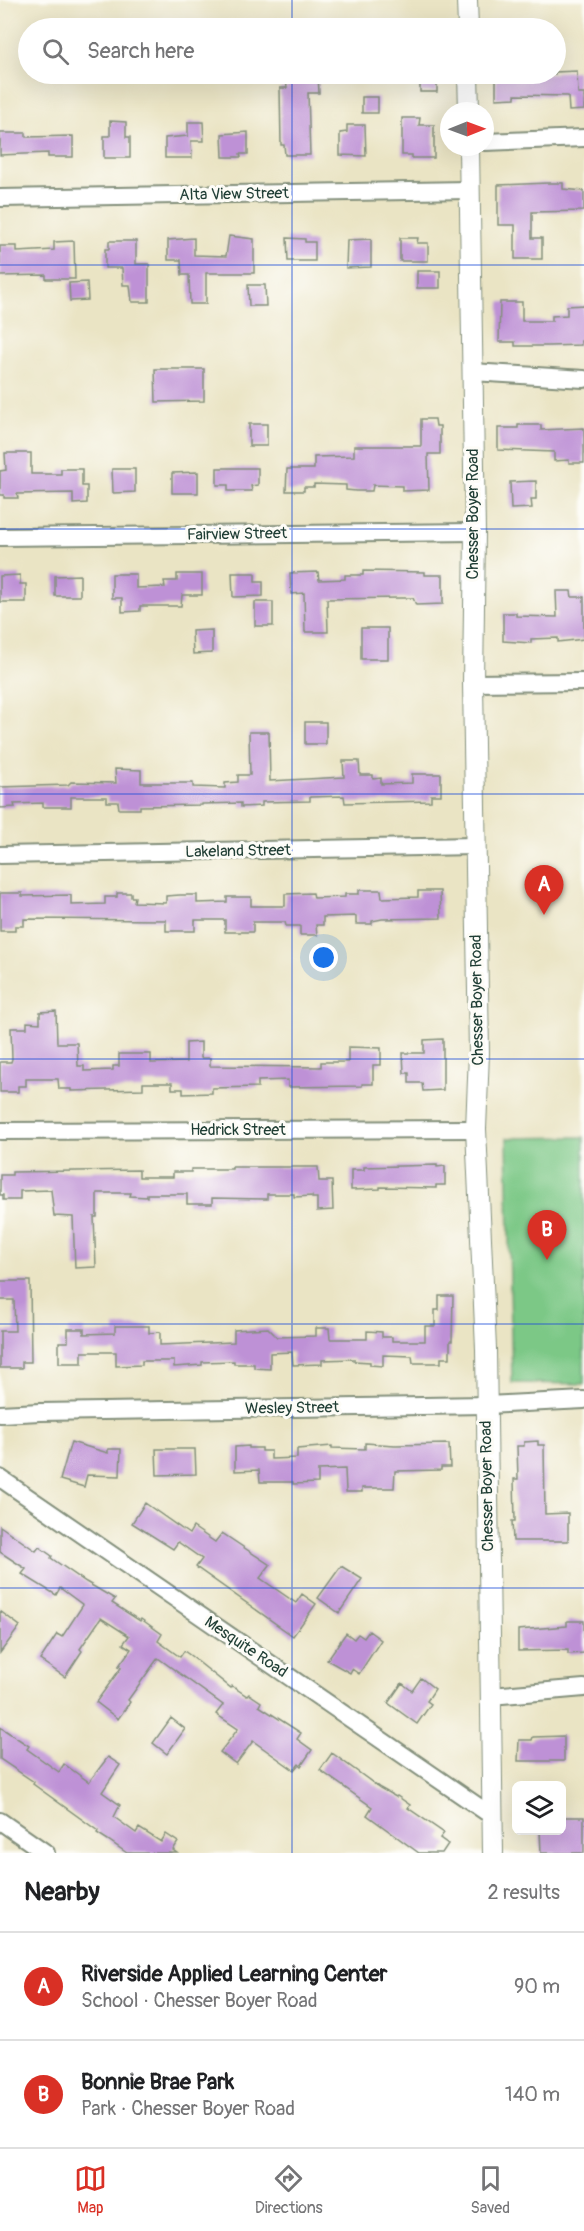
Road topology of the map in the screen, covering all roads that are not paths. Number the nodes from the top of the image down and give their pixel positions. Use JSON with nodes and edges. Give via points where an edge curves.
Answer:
{"nodes":[{"id":1,"x":467,"y":0,"type":"edge"},
{"id":2,"x":468,"y":18,"type":"edge"},
{"id":3,"x":468,"y":84,"type":"edge"},
{"id":4,"x":469,"y":102,"type":"edge"},
{"id":5,"x":584,"y":138,"type":"edge"},
{"id":6,"x":494,"y":142,"type":"edge"},
{"id":7,"x":469,"y":156,"type":"edge"},
{"id":8,"x":469,"y":190,"type":"junction"},
{"id":9,"x":0,"y":198,"type":"edge"},
{"id":10,"x":472,"y":372,"type":"junction"},
{"id":11,"x":584,"y":379,"type":"edge"},
{"id":12,"x":475,"y":532,"type":"junction"},
{"id":13,"x":0,"y":537,"type":"edge"},
{"id":14,"x":584,"y":682,"type":"edge"},
{"id":15,"x":472,"y":683,"type":"junction"},
{"id":16,"x":475,"y":846,"type":"junction"},
{"id":17,"x":0,"y":855,"type":"edge"},
{"id":18,"x":476,"y":1129,"type":"junction"},
{"id":19,"x":0,"y":1131,"type":"edge"},
{"id":20,"x":584,"y":1400,"type":"edge"},
{"id":21,"x":486,"y":1405,"type":"junction"},
{"id":22,"x":0,"y":1414,"type":"edge"},
{"id":23,"x":0,"y":1478,"type":"edge"},
{"id":24,"x":584,"y":1688,"type":"edge"},
{"id":25,"x":490,"y":1696,"type":"junction"},
{"id":26,"x":492,"y":1816,"type":"junction"},
{"id":27,"x":0,"y":1821,"type":"edge"},
{"id":28,"x":45,"y":1853,"type":"edge"},
{"id":29,"x":493,"y":1853,"type":"edge"}],
"edges":[{"from":1,"to":2,"type":"street"},
{"from":3,"to":4,"type":"street"},
{"from":5,"to":6,"type":"street"},
{"from":7,"to":8,"type":"street","name":"Chesser Boyer Road"},
{"from":8,"to":9,"type":"street","name":"Alta View Street"},
{"from":8,"to":10,"type":"street","name":"Chesser Boyer Road"},
{"from":10,"to":11,"type":"street"},
{"from":10,"to":12,"type":"street","name":"Chesser Boyer Road"},
{"from":12,"to":13,"type":"street","name":"Fairview Street"},
{"from":12,"to":15,"type":"street","name":"Chesser Boyer Road"},
{"from":14,"to":15,"type":"street"},
{"from":15,"to":16,"type":"street","name":"Chesser Boyer Road"},
{"from":16,"to":17,"type":"street","name":"Lakeland Street"},
{"from":16,"to":18,"type":"street","name":"Chesser Boyer Road","via":[[479,1053]]},
{"from":18,"to":19,"type":"street","name":"Hedrick Street"},
{"from":18,"to":21,"type":"street","name":"Chesser Boyer Road"},
{"from":20,"to":21,"type":"street","name":"Wesley Street"},
{"from":21,"to":22,"type":"street","name":"Wesley Street"},
{"from":21,"to":25,"type":"street","name":"Chesser Boyer Road"},
{"from":23,"to":26,"type":"street","name":"Mesquite Road"},
{"from":24,"to":25,"type":"street"},
{"from":25,"to":26,"type":"street","name":"Chesser Boyer Road"},
{"from":26,"to":29,"type":"street","name":"Chesser Boyer Road"},
{"from":27,"to":28,"type":"street"}]}
